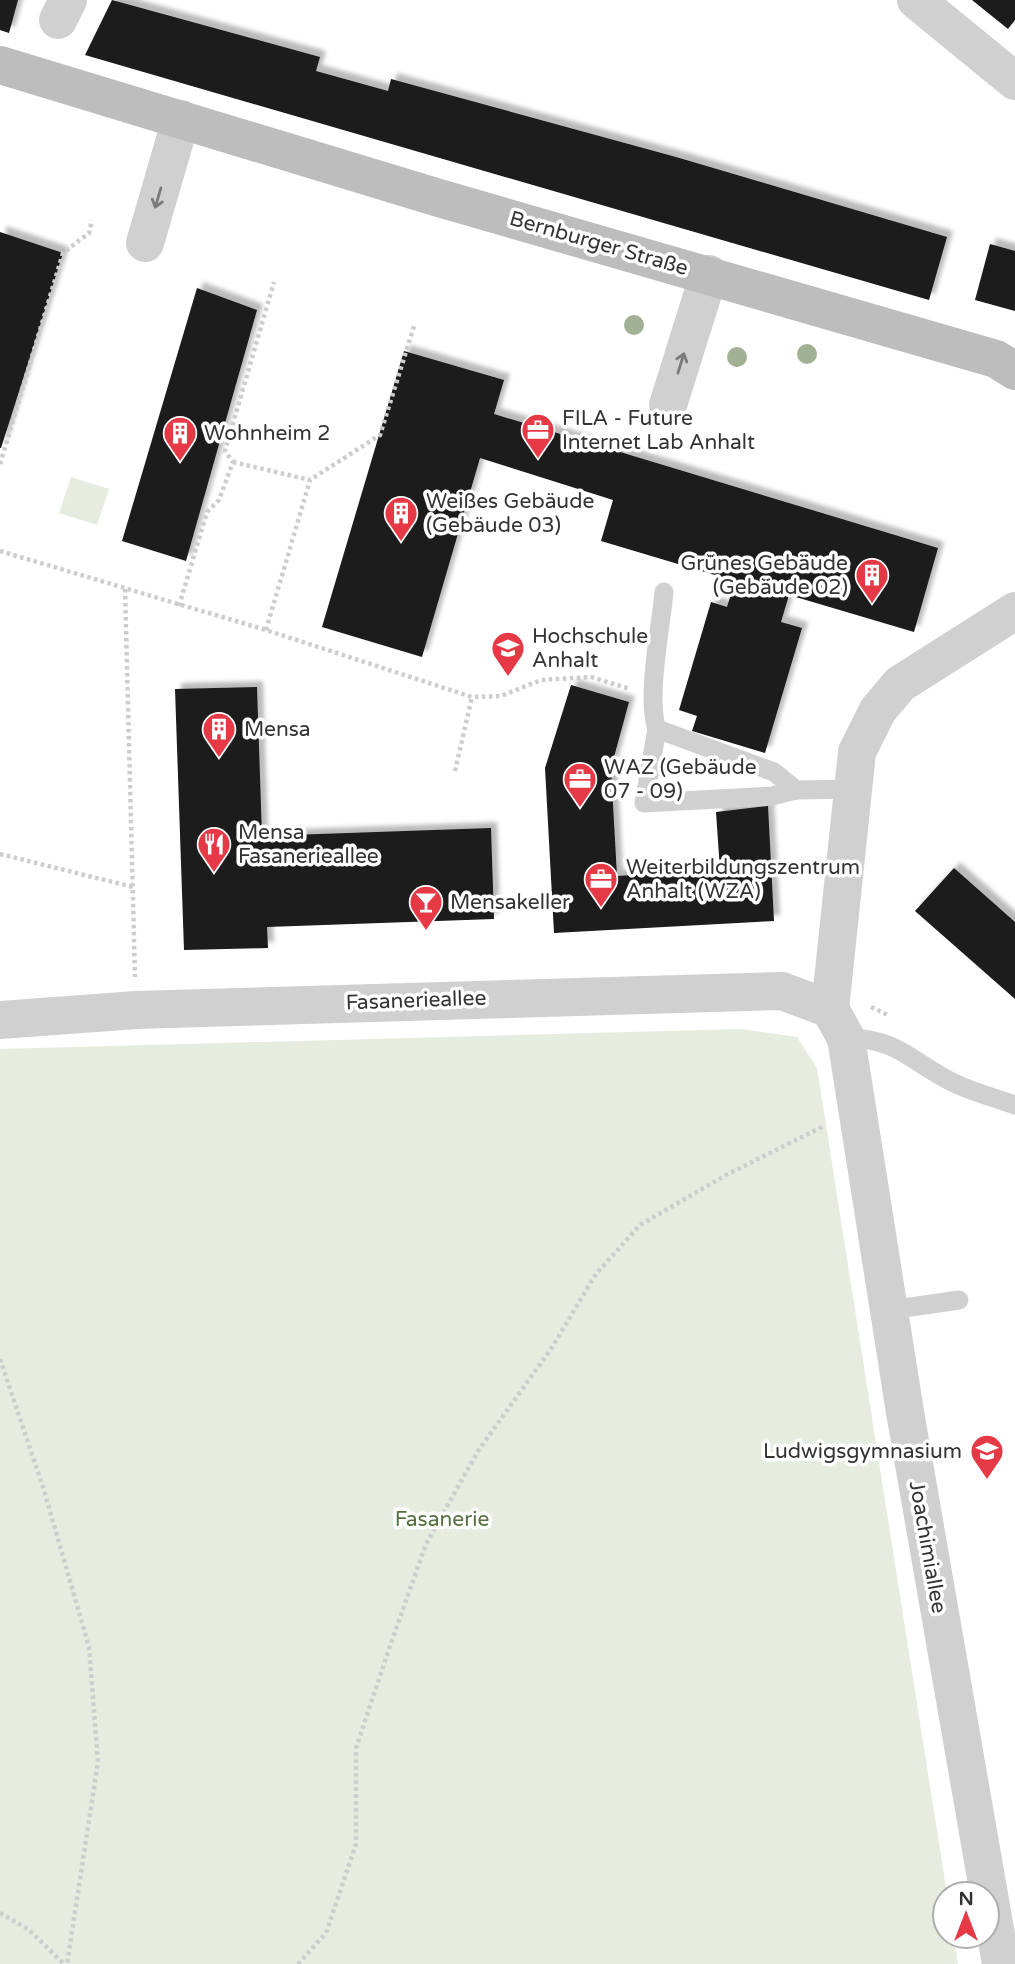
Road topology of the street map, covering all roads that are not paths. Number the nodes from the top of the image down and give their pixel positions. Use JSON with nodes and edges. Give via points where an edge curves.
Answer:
{"nodes":[{"id":1,"x":916,"y":0,"type":"edge"},
{"id":2,"x":0,"y":65,"type":"edge"},
{"id":3,"x":1015,"y":81,"type":"edge"},
{"id":4,"x":181,"y":119,"type":"junction"},
{"id":5,"x":145,"y":243,"type":"dead end"},
{"id":6,"x":709,"y":274,"type":"junction"},
{"id":7,"x":1009,"y":361,"type":"edge"},
{"id":8,"x":668,"y":405,"type":"dead end"},
{"id":9,"x":664,"y":592,"type":"dead end"},
{"id":10,"x":1015,"y":611,"type":"edge"},
{"id":11,"x":657,"y":729,"type":"junction"},
{"id":12,"x":855,"y":789,"type":"junction"},
{"id":13,"x":796,"y":790,"type":"junction"},
{"id":14,"x":845,"y":1015,"type":"junction"},
{"id":15,"x":0,"y":1020,"type":"edge"},
{"id":16,"x":1015,"y":1105,"type":"edge"},
{"id":17,"x":959,"y":1300,"type":"dead end"},
{"id":18,"x":890,"y":1310,"type":"junction"},
{"id":19,"x":1000,"y":1964,"type":"edge"}],
"edges":[{"from":1,"to":3,"type":"street"},
{"from":2,"to":4,"type":"main road","name":"Bernburger Straße"},
{"from":4,"to":5,"type":"street","one_way":true},
{"from":4,"to":6,"type":"main road","name":"Bernburger Straße"},
{"from":6,"to":7,"type":"main road","name":"Bernburger Straße"},
{"from":8,"to":6,"type":"street","one_way":true},
{"from":9,"to":11,"type":"lane","via":[[653,695],[652,717]]},
{"from":10,"to":12,"type":"street","name":"Joachimiallee","via":[[900,684],[878,710],[857,752]]},
{"from":11,"to":13,"type":"lane","via":[[774,772]]},
{"from":11,"to":13,"type":"lane","via":[[644,803],[772,796]]},
{"from":12,"to":13,"type":"lane"},
{"from":12,"to":14,"type":"street","name":"Joachimiallee"},
{"from":14,"to":15,"type":"street","name":"Fasanerieallee","via":[[782,992],[136,1010]]},
{"from":14,"to":16,"type":"lane","via":[[953,1082]]},
{"from":14,"to":18,"type":"street","name":"Joachimiallee"},
{"from":17,"to":18,"type":"lane"},
{"from":18,"to":19,"type":"street","name":"Joachimiallee"}]}
